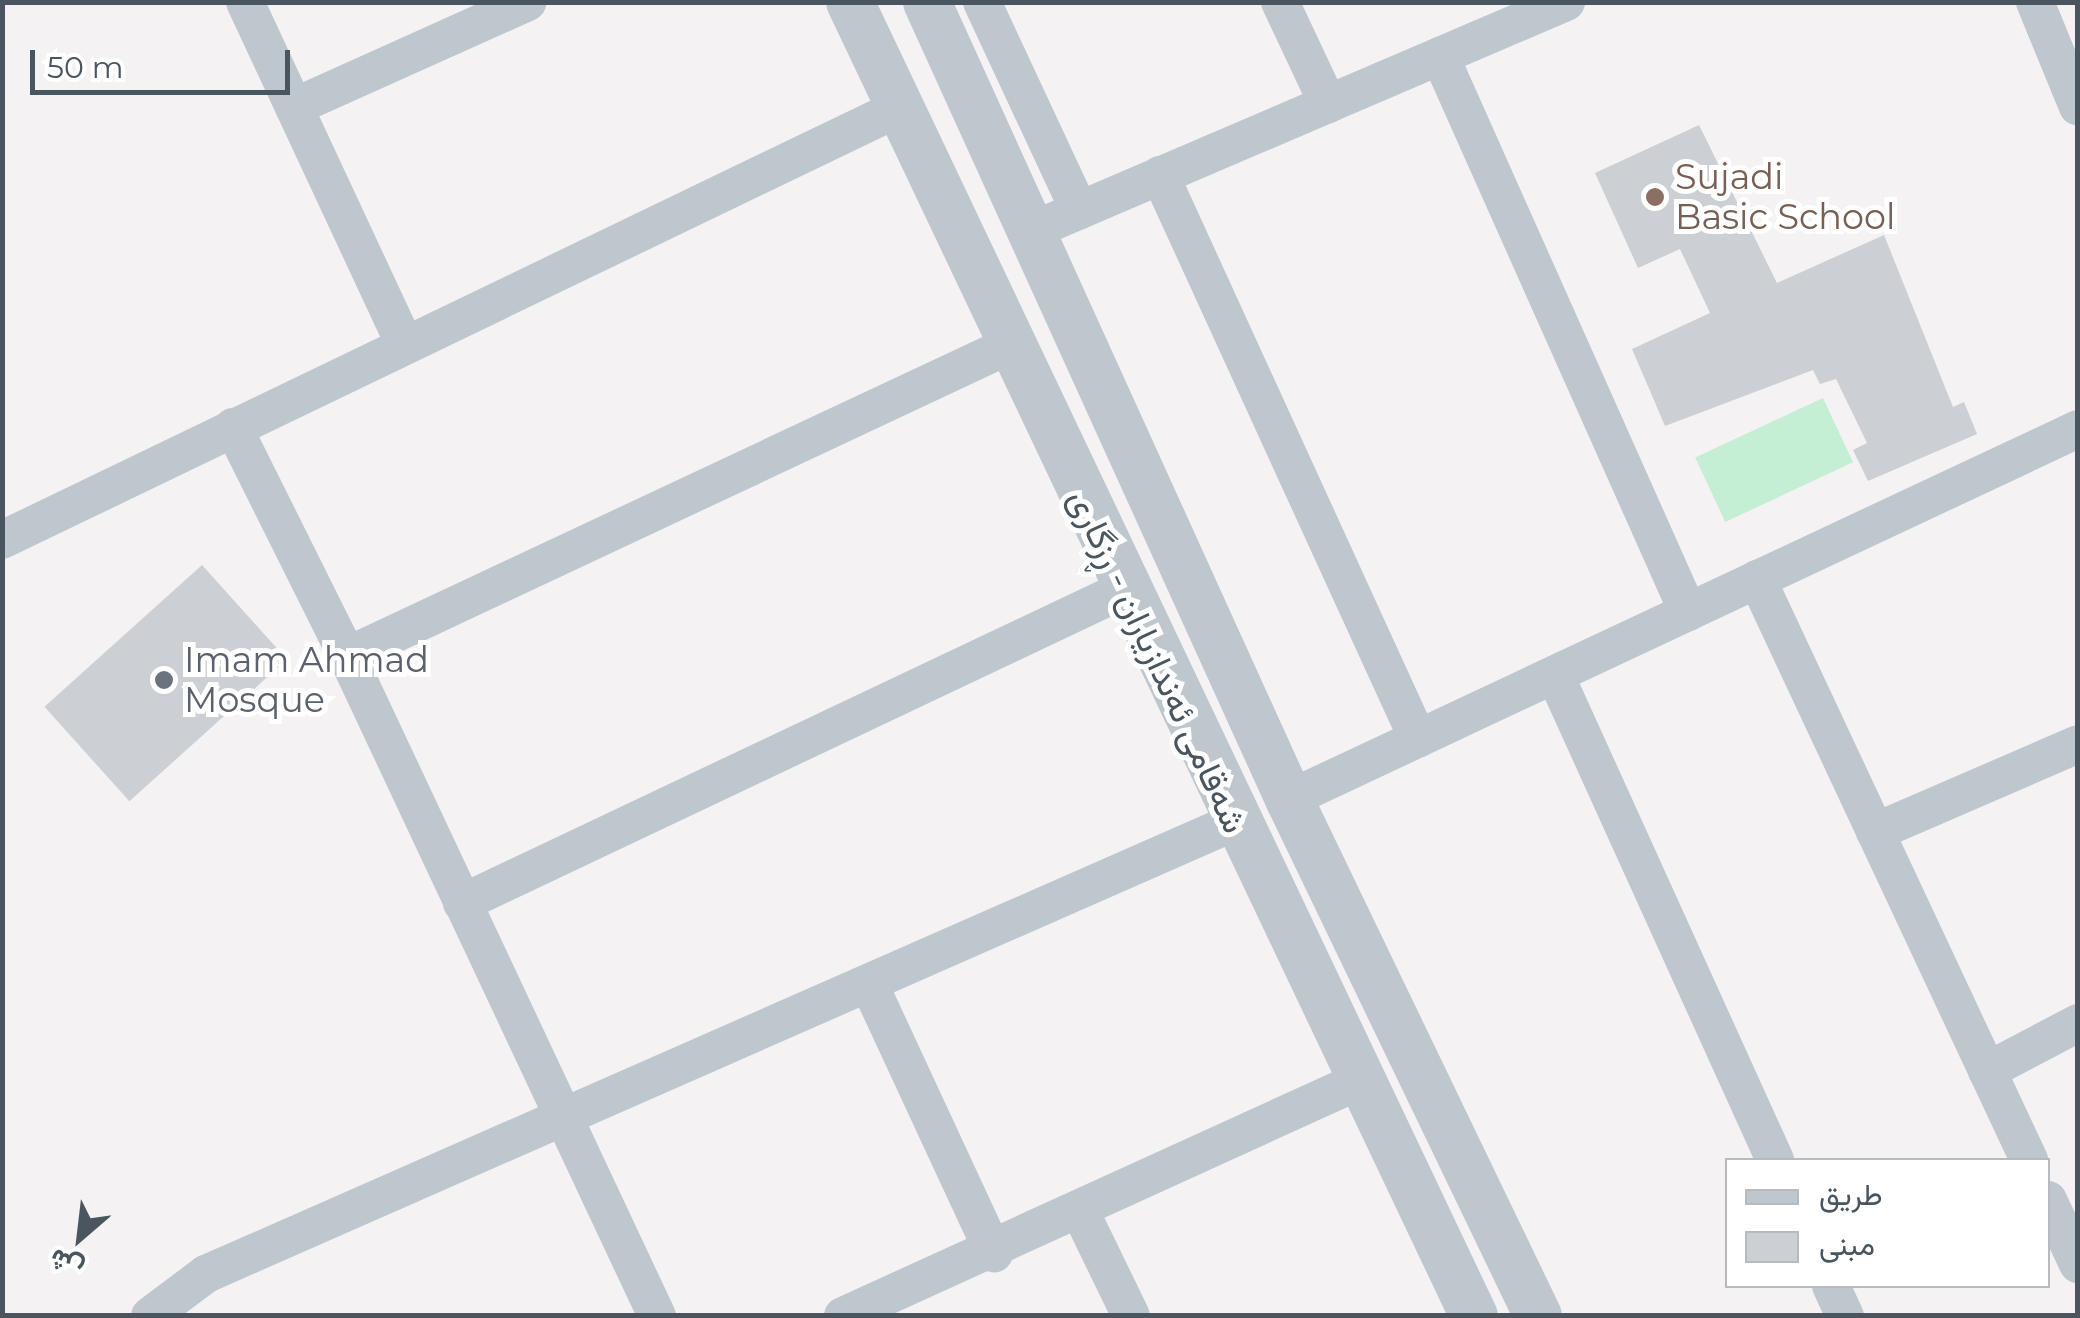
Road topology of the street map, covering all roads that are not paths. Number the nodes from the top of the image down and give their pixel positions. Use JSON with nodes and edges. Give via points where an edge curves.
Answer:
{"nodes":[{"id":1,"x":245,"y":2,"type":"edge"},
{"id":2,"x":528,"y":2,"type":"edge"},
{"id":3,"x":850,"y":2,"type":"edge"},
{"id":4,"x":927,"y":2,"type":"edge"},
{"id":5,"x":982,"y":2,"type":"edge"},
{"id":6,"x":1280,"y":2,"type":"edge"},
{"id":7,"x":2035,"y":2,"type":"edge"},
{"id":8,"x":1562,"y":3,"type":"edge"},
{"id":9,"x":1440,"y":56,"type":"junction"},
{"id":10,"x":1328,"y":104,"type":"junction"},
{"id":11,"x":294,"y":107,"type":"junction"},
{"id":12,"x":2078,"y":107,"type":"edge"},
{"id":13,"x":900,"y":108,"type":"junction"},
{"id":14,"x":1160,"y":175,"type":"junction"},
{"id":15,"x":1079,"y":210,"type":"junction"},
{"id":16,"x":1030,"y":230,"type":"junction"},
{"id":17,"x":403,"y":341,"type":"junction"},
{"id":18,"x":1010,"y":345,"type":"junction"},
{"id":19,"x":1119,"y":424,"type":"junction"},
{"id":20,"x":233,"y":427,"type":"junction"},
{"id":21,"x":2078,"y":429,"type":"edge"},
{"id":22,"x":1060,"y":452,"type":"junction"},
{"id":23,"x":2,"y":540,"type":"edge"},
{"id":24,"x":1757,"y":579,"type":"junction"},
{"id":25,"x":1125,"y":589,"type":"junction"},
{"id":26,"x":1688,"y":612,"type":"junction"},
{"id":27,"x":346,"y":656,"type":"junction"},
{"id":28,"x":1555,"y":675,"type":"junction"},
{"id":29,"x":1418,"y":738,"type":"junction"},
{"id":30,"x":2078,"y":744,"type":"edge"},
{"id":31,"x":1289,"y":799,"type":"junction"},
{"id":32,"x":1234,"y":822,"type":"junction"},
{"id":33,"x":1876,"y":832,"type":"junction"},
{"id":34,"x":462,"y":903,"type":"junction"},
{"id":35,"x":869,"y":984,"type":"junction"},
{"id":36,"x":2078,"y":1023,"type":"edge"},
{"id":37,"x":1988,"y":1072,"type":"junction"},
{"id":38,"x":1360,"y":1081,"type":"junction"},
{"id":39,"x":564,"y":1118,"type":"junction"},
{"id":40,"x":1773,"y":1158,"type":"edge"},
{"id":41,"x":2028,"y":1158,"type":"edge"},
{"id":42,"x":2050,"y":1204,"type":"edge"},
{"id":43,"x":1081,"y":1213,"type":"junction"},
{"id":44,"x":994,"y":1253,"type":"junction"},
{"id":45,"x":2078,"y":1264,"type":"edge"},
{"id":46,"x":1832,"y":1288,"type":"edge"},
{"id":47,"x":150,"y":1316,"type":"edge"},
{"id":48,"x":656,"y":1316,"type":"edge"},
{"id":49,"x":843,"y":1316,"type":"edge"},
{"id":50,"x":1131,"y":1316,"type":"edge"},
{"id":51,"x":1474,"y":1316,"type":"edge"},
{"id":52,"x":1538,"y":1316,"type":"edge"},
{"id":53,"x":1845,"y":1316,"type":"edge"}],
"edges":[{"from":1,"to":11,"type":"street"},
{"from":2,"to":11,"type":"street"},
{"from":3,"to":13,"type":"street","name":"شەقامی ئەندازیاران - ڕزگاری"},
{"from":4,"to":16,"type":"street","name":"شەقامی ئەندازیاران - ڕزگاری"},
{"from":5,"to":15,"type":"street"},
{"from":6,"to":10,"type":"street"},
{"from":7,"to":12,"type":"street"},
{"from":8,"to":9,"type":"street"},
{"from":9,"to":10,"type":"street"},
{"from":9,"to":26,"type":"street"},
{"from":10,"to":14,"type":"street"},
{"from":11,"to":17,"type":"street"},
{"from":13,"to":17,"type":"street"},
{"from":13,"to":18,"type":"street","name":"شەقامی ئەندازیاران - ڕزگاری"},
{"from":14,"to":15,"type":"street"},
{"from":14,"to":29,"type":"street"},
{"from":15,"to":16,"type":"street"},
{"from":16,"to":19,"type":"street","name":"شەقامی ئەندازیاران - ڕزگاری"},
{"from":17,"to":20,"type":"street"},
{"from":18,"to":22,"type":"street","name":"شەقامی ئەندازیاران - ڕزگاری"},
{"from":18,"to":27,"type":"street"},
{"from":19,"to":22,"type":"street"},
{"from":19,"to":31,"type":"street","name":"شەقامی ئەندازیاران - ڕزگاری"},
{"from":20,"to":23,"type":"street"},
{"from":20,"to":27,"type":"street"},
{"from":21,"to":24,"type":"street"},
{"from":22,"to":25,"type":"street","name":"شەقامی ئەندازیاران - ڕزگاری"},
{"from":24,"to":26,"type":"street"},
{"from":24,"to":33,"type":"street"},
{"from":25,"to":32,"type":"street","name":"شەقامی ئەندازیاران - ڕزگاری"},
{"from":25,"to":34,"type":"street"},
{"from":26,"to":28,"type":"street"},
{"from":27,"to":34,"type":"street"},
{"from":28,"to":29,"type":"street"},
{"from":28,"to":40,"type":"street"},
{"from":29,"to":31,"type":"street"},
{"from":30,"to":33,"type":"street"},
{"from":31,"to":52,"type":"street","name":"شەقامی ئەندازیاران - ڕزگاری"},
{"from":32,"to":35,"type":"street"},
{"from":32,"to":38,"type":"street","name":"شەقامی ئەندازیاران - ڕزگاری"},
{"from":33,"to":37,"type":"street"},
{"from":34,"to":39,"type":"street"},
{"from":35,"to":39,"type":"street"},
{"from":35,"to":44,"type":"street"},
{"from":36,"to":37,"type":"street"},
{"from":37,"to":41,"type":"street"},
{"from":38,"to":43,"type":"street"},
{"from":38,"to":51,"type":"street","name":"شەقامی ئەندازیاران - ڕزگاری"},
{"from":39,"to":47,"type":"street","via":[[206,1274]]},
{"from":39,"to":48,"type":"street"},
{"from":42,"to":45,"type":"street"},
{"from":43,"to":44,"type":"street"},
{"from":43,"to":50,"type":"street"},
{"from":44,"to":49,"type":"street"},
{"from":46,"to":53,"type":"street"}]}
